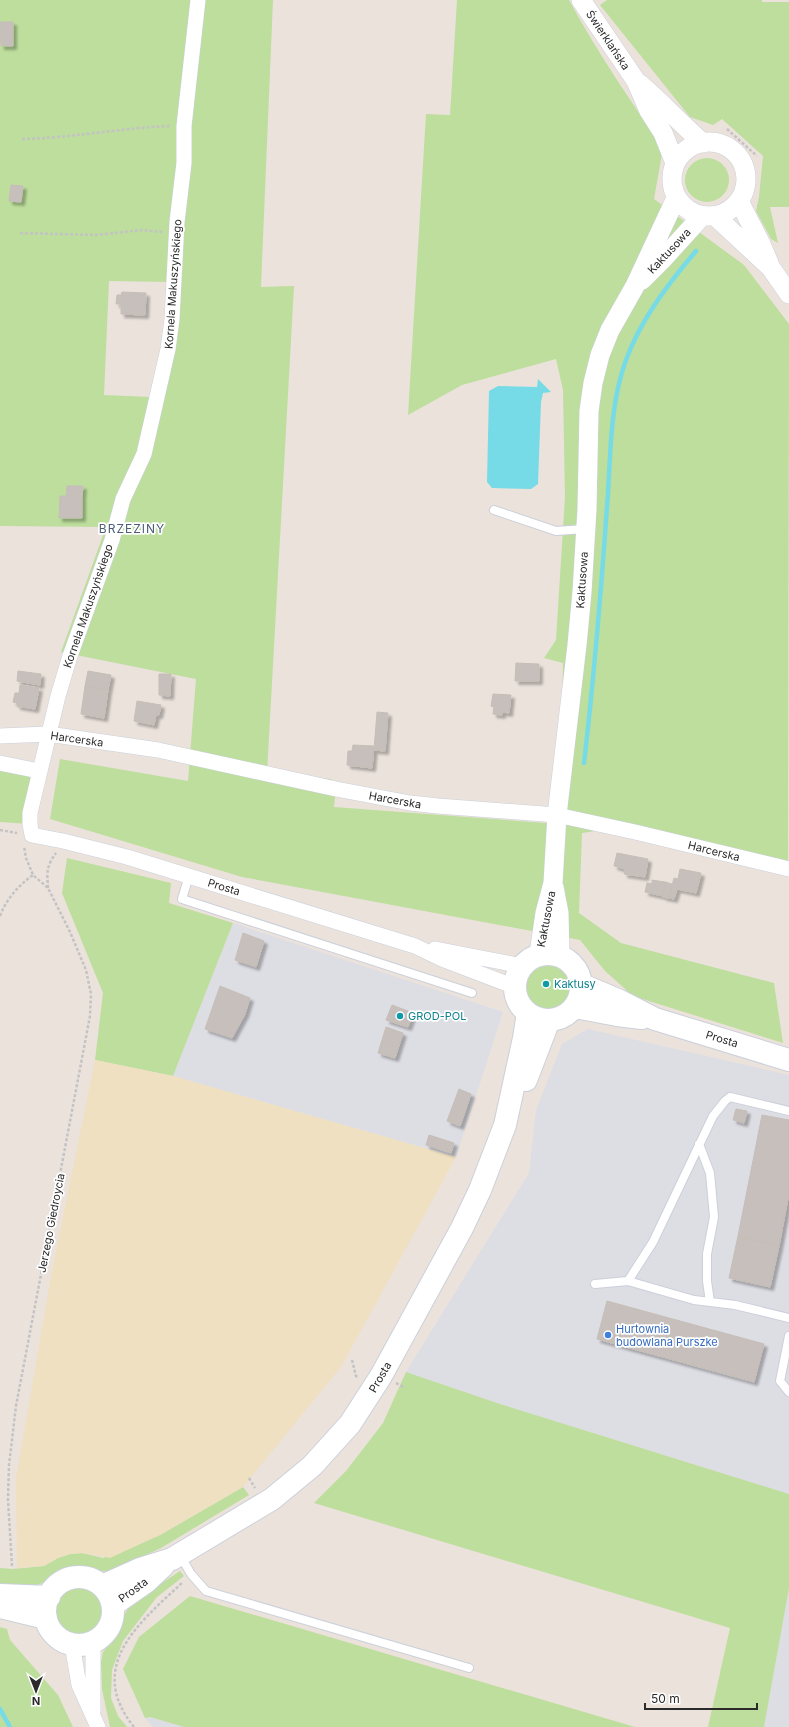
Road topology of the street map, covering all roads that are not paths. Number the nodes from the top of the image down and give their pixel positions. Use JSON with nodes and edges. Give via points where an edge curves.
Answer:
{"nodes":[{"id":1,"x":198,"y":0,"type":"edge"},
{"id":2,"x":580,"y":0,"type":"edge"},
{"id":3,"x":636,"y":81,"type":"junction"},
{"id":4,"x":703,"y":143,"type":"junction"},
{"id":5,"x":675,"y":163,"type":"junction"},
{"id":6,"x":676,"y":198,"type":"junction"},
{"id":7,"x":739,"y":201,"type":"junction"},
{"id":8,"x":709,"y":216,"type":"junction"},
{"id":9,"x":771,"y":268,"type":"junction"},
{"id":10,"x":635,"y":286,"type":"junction"},
{"id":11,"x":789,"y":294,"type":"edge"},
{"id":12,"x":494,"y":510,"type":"dead end"},
{"id":13,"x":585,"y":529,"type":"junction"},
{"id":14,"x":48,"y":734,"type":"junction"},
{"id":15,"x":0,"y":736,"type":"edge"},
{"id":16,"x":0,"y":763,"type":"edge"},
{"id":17,"x":39,"y":771,"type":"junction"},
{"id":18,"x":557,"y":815,"type":"junction"},
{"id":19,"x":27,"y":838,"type":"joint"},
{"id":20,"x":789,"y":869,"type":"edge"},
{"id":21,"x":189,"y":876,"type":"junction"},
{"id":22,"x":415,"y":946,"type":"junction"},
{"id":23,"x":541,"y":959,"type":"junction"},
{"id":24,"x":582,"y":985,"type":"junction"},
{"id":25,"x":515,"y":987,"type":"junction"},
{"id":26,"x":472,"y":994,"type":"dead end"},
{"id":27,"x":575,"y":1007,"type":"junction"},
{"id":28,"x":619,"y":1008,"type":"junction"},
{"id":29,"x":528,"y":1013,"type":"junction"},
{"id":30,"x":549,"y":1020,"type":"junction"},
{"id":31,"x":789,"y":1060,"type":"edge"},
{"id":32,"x":516,"y":1097,"type":"junction"},
{"id":33,"x":789,"y":1110,"type":"edge"},
{"id":34,"x":699,"y":1144,"type":"junction"},
{"id":35,"x":628,"y":1281,"type":"junction"},
{"id":36,"x":595,"y":1284,"type":"dead end"},
{"id":37,"x":710,"y":1302,"type":"junction"},
{"id":38,"x":789,"y":1318,"type":"edge"},
{"id":39,"x":789,"y":1336,"type":"edge"},
{"id":40,"x":789,"y":1392,"type":"edge"},
{"id":41,"x":176,"y":1556,"type":"junction"},
{"id":42,"x":143,"y":1576,"type":"junction"},
{"id":43,"x":102,"y":1586,"type":"junction"},
{"id":44,"x":3,"y":1602,"type":"edge"},
{"id":45,"x":112,"y":1605,"type":"junction"},
{"id":46,"x":48,"y":1607,"type":"junction"},
{"id":47,"x":82,"y":1643,"type":"junction"},
{"id":48,"x":469,"y":1668,"type":"dead end"},
{"id":49,"x":96,"y":1722,"type":"edge"}],
"edges":[{"from":1,"to":14,"type":"street","name":"Kornela Makuszyńskiego","via":[[184,126],[184,163],[168,349],[144,454],[123,499],[112,540],[70,656]]},
{"from":2,"to":3,"type":"street","name":"Świerklańska"},
{"from":3,"to":4,"type":"street","name":"Świerklańska"},
{"from":3,"to":5,"type":"street","name":"Świerklańska","via":[[663,133]]},
{"from":4,"to":5,"type":"street","via":[[687,150]]},
{"from":4,"to":7,"type":"street","via":[[725,146],[740,160],[746,179]]},
{"from":5,"to":6,"type":"street","via":[[672,177]]},
{"from":6,"to":8,"type":"street","via":[[688,210]]},
{"from":6,"to":10,"type":"street","name":"Kaktusowa"},
{"from":7,"to":8,"type":"street","via":[[728,211]]},
{"from":7,"to":9,"type":"street"},
{"from":8,"to":9,"type":"street"},
{"from":8,"to":10,"type":"street","name":"Kaktusowa"},
{"from":9,"to":11,"type":"street"},
{"from":10,"to":13,"type":"street","name":"Kaktusowa","via":[[610,330],[600,355],[593,384]]},
{"from":12,"to":13,"type":"lane","via":[[556,531]]},
{"from":13,"to":18,"type":"street","name":"Kaktusowa","via":[[577,645]]},
{"from":14,"to":15,"type":"street","name":"Harcerska"},
{"from":14,"to":17,"type":"street","name":"Kornela Makuszyńskiego"},
{"from":14,"to":18,"type":"street","name":"Harcerska","via":[[158,750],[410,803]]},
{"from":16,"to":17,"type":"street"},
{"from":17,"to":19,"type":"street","name":"Kornela Makuszyńskiego"},
{"from":18,"to":20,"type":"street","name":"Harcerska"},
{"from":18,"to":23,"type":"street","name":"Kaktusowa","via":[[553,883],[545,912]]},
{"from":19,"to":21,"type":"street","name":"Prosta","via":[[64,841]]},
{"from":21,"to":22,"type":"street","name":"Prosta"},
{"from":21,"to":26,"type":"lane","via":[[182,899]]},
{"from":22,"to":23,"type":"street","name":"Prosta"},
{"from":22,"to":25,"type":"street","name":"Prosta"},
{"from":23,"to":24,"type":"main road","via":[[570,961],[577,969]]},
{"from":23,"to":25,"type":"main road","via":[[517,976]]},
{"from":24,"to":27,"type":"main road","via":[[581,996]]},
{"from":24,"to":28,"type":"main road","name":"Prosta"},
{"from":25,"to":29,"type":"main road","via":[[518,1002]]},
{"from":27,"to":28,"type":"main road","name":"Prosta"},
{"from":27,"to":30,"type":"main road","via":[[561,1018]]},
{"from":28,"to":31,"type":"main road","name":"Prosta"},
{"from":29,"to":30,"type":"main road"},
{"from":29,"to":32,"type":"main road","name":"Prosta"},
{"from":30,"to":32,"type":"main road","name":"Prosta"},
{"from":32,"to":41,"type":"main road","name":"Prosta","via":[[488,1173],[462,1228],[381,1376],[350,1424],[324,1455],[282,1492]]},
{"from":33,"to":34,"type":"lane","via":[[730,1097],[713,1116]]},
{"from":34,"to":35,"type":"lane","via":[[653,1242]]},
{"from":34,"to":37,"type":"lane","via":[[710,1173],[714,1217],[707,1254]]},
{"from":35,"to":36,"type":"lane"},
{"from":35,"to":37,"type":"lane","via":[[694,1300]]},
{"from":37,"to":38,"type":"lane"},
{"from":39,"to":40,"type":"lane","via":[[780,1381]]},
{"from":41,"to":42,"type":"main road","name":"Prosta"},
{"from":41,"to":48,"type":"lane","via":[[206,1591]]},
{"from":42,"to":43,"type":"main road","name":"Prosta"},
{"from":42,"to":45,"type":"main road","name":"Prosta"},
{"from":43,"to":45,"type":"main road"},
{"from":43,"to":46,"type":"main road","via":[[87,1579],[70,1579],[60,1584]]},
{"from":44,"to":46,"type":"main road"},
{"from":45,"to":47,"type":"main road","via":[[112,1619],[104,1634]]},
{"from":46,"to":47,"type":"main road","via":[[50,1628],[57,1637]]},
{"from":47,"to":49,"type":"street"},
{"from":47,"to":49,"type":"street","via":[[79,1685]]}]}
